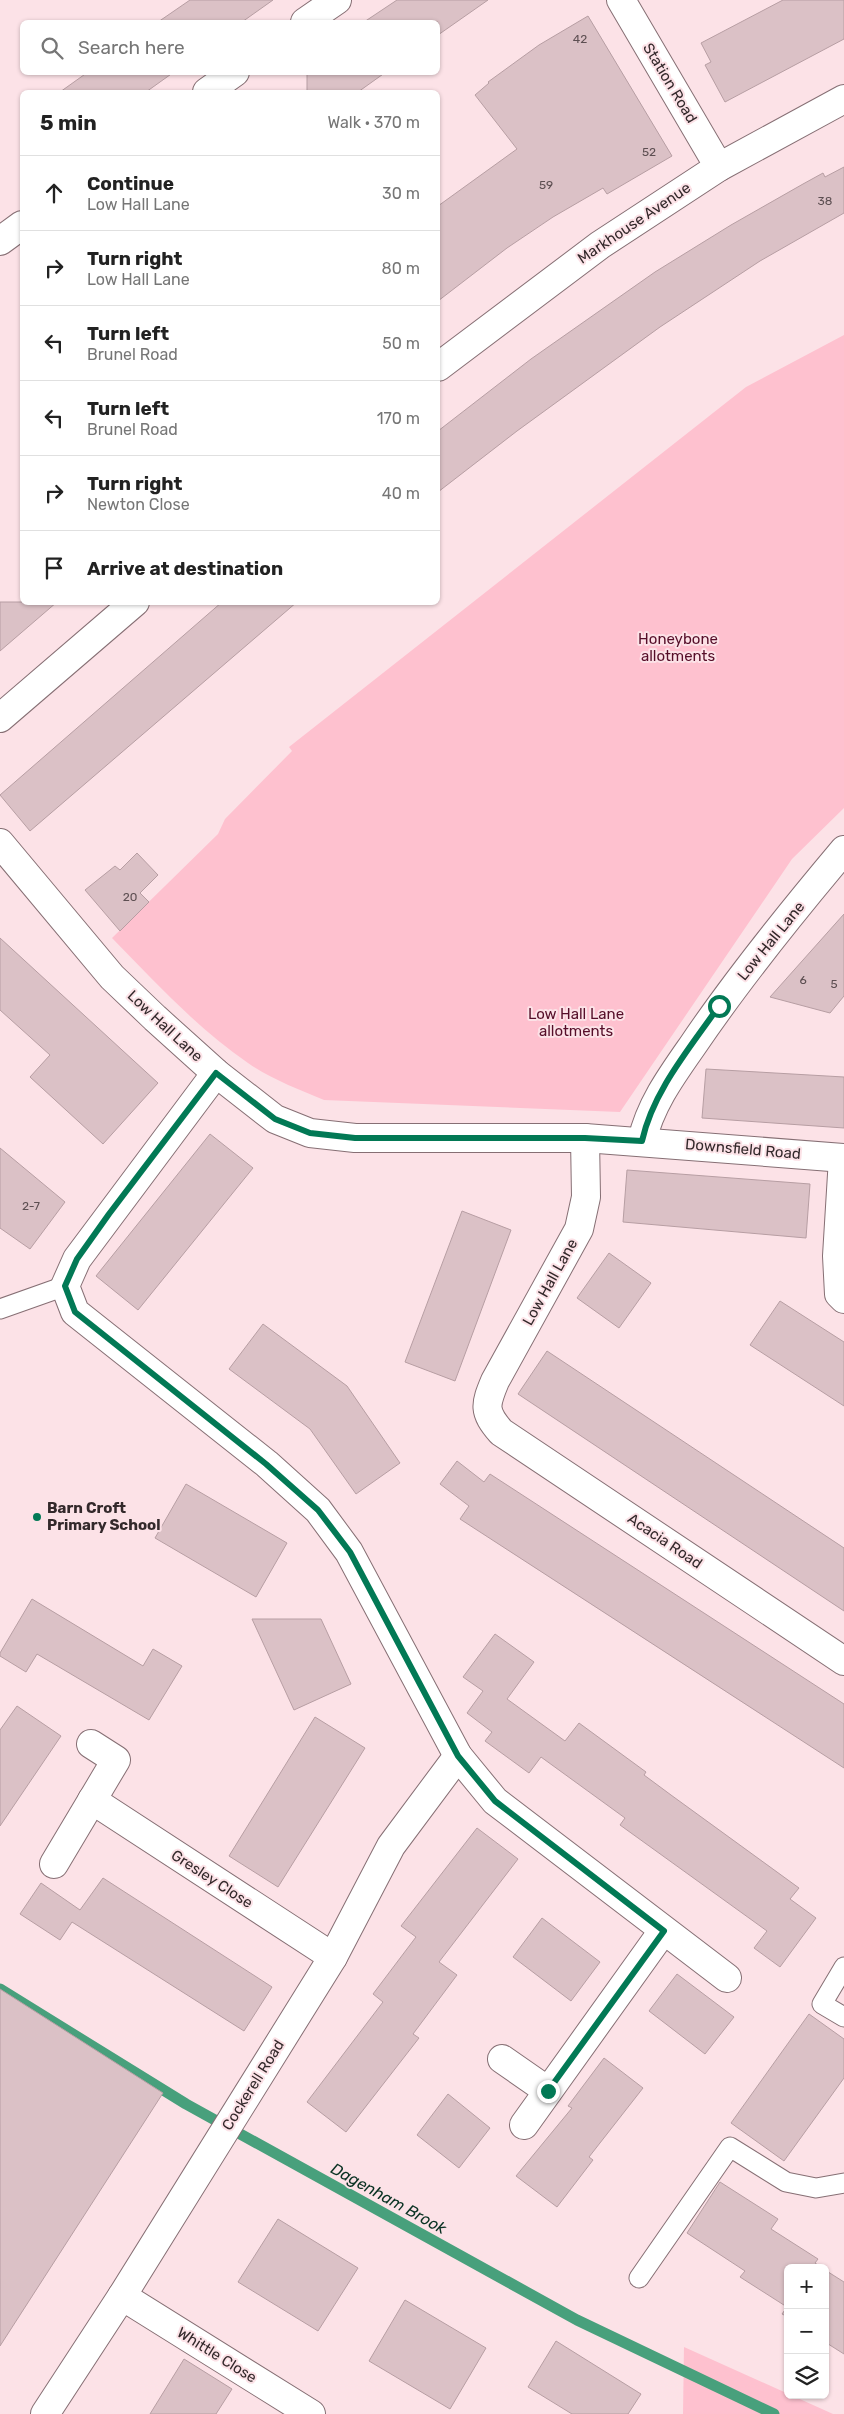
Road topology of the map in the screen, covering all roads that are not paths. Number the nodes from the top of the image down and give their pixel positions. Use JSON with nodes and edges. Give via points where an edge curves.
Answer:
{"nodes":[{"id":1,"x":337,"y":0,"type":"edge"},
{"id":2,"x":621,"y":0,"type":"edge"},
{"id":3,"x":308,"y":20,"type":"edge"},
{"id":4,"x":232,"y":75,"type":"edge"},
{"id":5,"x":211,"y":90,"type":"edge"},
{"id":6,"x":844,"y":99,"type":"edge"},
{"id":7,"x":719,"y":166,"type":"junction"},
{"id":8,"x":20,"y":226,"type":"edge"},
{"id":9,"x":0,"y":241,"type":"edge"},
{"id":10,"x":440,"y":365,"type":"edge"},
{"id":11,"x":132,"y":605,"type":"edge"},
{"id":12,"x":0,"y":718,"type":"edge"},
{"id":13,"x":0,"y":843,"type":"edge"},
{"id":14,"x":844,"y":850,"type":"edge"},
{"id":15,"x":216,"y":1073,"type":"junction"},
{"id":16,"x":585,"y":1138,"type":"junction"},
{"id":17,"x":642,"y":1141,"type":"junction"},
{"id":18,"x":844,"y":1158,"type":"edge"},
{"id":19,"x":65,"y":1286,"type":"junction"},
{"id":20,"x":844,"y":1299,"type":"edge"},
{"id":21,"x":0,"y":1310,"type":"edge"},
{"id":22,"x":489,"y":1418,"type":"joint"},
{"id":23,"x":844,"y":1661,"type":"edge"},
{"id":24,"x":91,"y":1744,"type":"dead end"},
{"id":25,"x":458,"y":1756,"type":"junction"},
{"id":26,"x":92,"y":1800,"type":"junction"},
{"id":27,"x":54,"y":1864,"type":"dead end"},
{"id":28,"x":664,"y":1931,"type":"junction"},
{"id":29,"x":333,"y":1957,"type":"junction"},
{"id":30,"x":844,"y":1967,"type":"edge"},
{"id":31,"x":727,"y":1978,"type":"dead end"},
{"id":32,"x":844,"y":2017,"type":"edge"},
{"id":33,"x":502,"y":2059,"type":"dead end"},
{"id":34,"x":548,"y":2091,"type":"junction"},
{"id":35,"x":524,"y":2125,"type":"dead end"},
{"id":36,"x":844,"y":2183,"type":"edge"},
{"id":37,"x":639,"y":2278,"type":"dead end"},
{"id":38,"x":122,"y":2296,"type":"junction"},
{"id":39,"x":46,"y":2414,"type":"edge"},
{"id":40,"x":312,"y":2414,"type":"edge"}],
"edges":[{"from":1,"to":3,"type":"street"},
{"from":2,"to":7,"type":"street","name":"Station Road"},
{"from":4,"to":5,"type":"street"},
{"from":6,"to":7,"type":"street","name":"Markhouse Avenue"},
{"from":7,"to":10,"type":"street","name":"Markhouse Avenue","via":[[585,254]]},
{"from":8,"to":9,"type":"street"},
{"from":11,"to":12,"type":"street"},
{"from":13,"to":15,"type":"street","name":"Low Hall Lane","via":[[112,978]]},
{"from":14,"to":17,"type":"street","name":"Low Hall Lane","via":[[719,1006],[665,1086],[646,1122]]},
{"from":15,"to":16,"type":"street","name":"Low Hall Lane","via":[[275,1119],[310,1133],[355,1138]]},
{"from":15,"to":19,"type":"street","via":[[103,1222],[77,1259]]},
{"from":16,"to":17,"type":"street","name":"Low Hall Lane"},
{"from":16,"to":22,"type":"street","name":"Low Hall Lane","via":[[586,1197],[579,1229],[495,1381],[486,1402]]},
{"from":17,"to":18,"type":"street","name":"Downsfield Road"},
{"from":18,"to":20,"type":"street","via":[[837,1256],[838,1294]]},
{"from":19,"to":21,"type":"lane"},
{"from":19,"to":25,"type":"street","via":[[75,1312],[266,1464],[318,1510],[350,1552]]},
{"from":22,"to":23,"type":"street","name":"Acacia Road","via":[[501,1432]]},
{"from":24,"to":26,"type":"street","via":[[116,1760]]},
{"from":25,"to":28,"type":"street","via":[[495,1801]]},
{"from":25,"to":29,"type":"street","name":"Cockerell Road","via":[[391,1846]]},
{"from":26,"to":27,"type":"street"},
{"from":26,"to":29,"type":"street","name":"Gresley Close"},
{"from":28,"to":31,"type":"street"},
{"from":28,"to":34,"type":"street"},
{"from":29,"to":38,"type":"street","name":"Cockerell Road"},
{"from":30,"to":32,"type":"lane","via":[[822,2004]]},
{"from":33,"to":34,"type":"street"},
{"from":34,"to":35,"type":"street"},
{"from":36,"to":37,"type":"lane","via":[[816,2188],[786,2182],[730,2147]]},
{"from":38,"to":39,"type":"street","name":"Cockerell Road"},
{"from":38,"to":40,"type":"street","name":"Whittle Close"}]}
